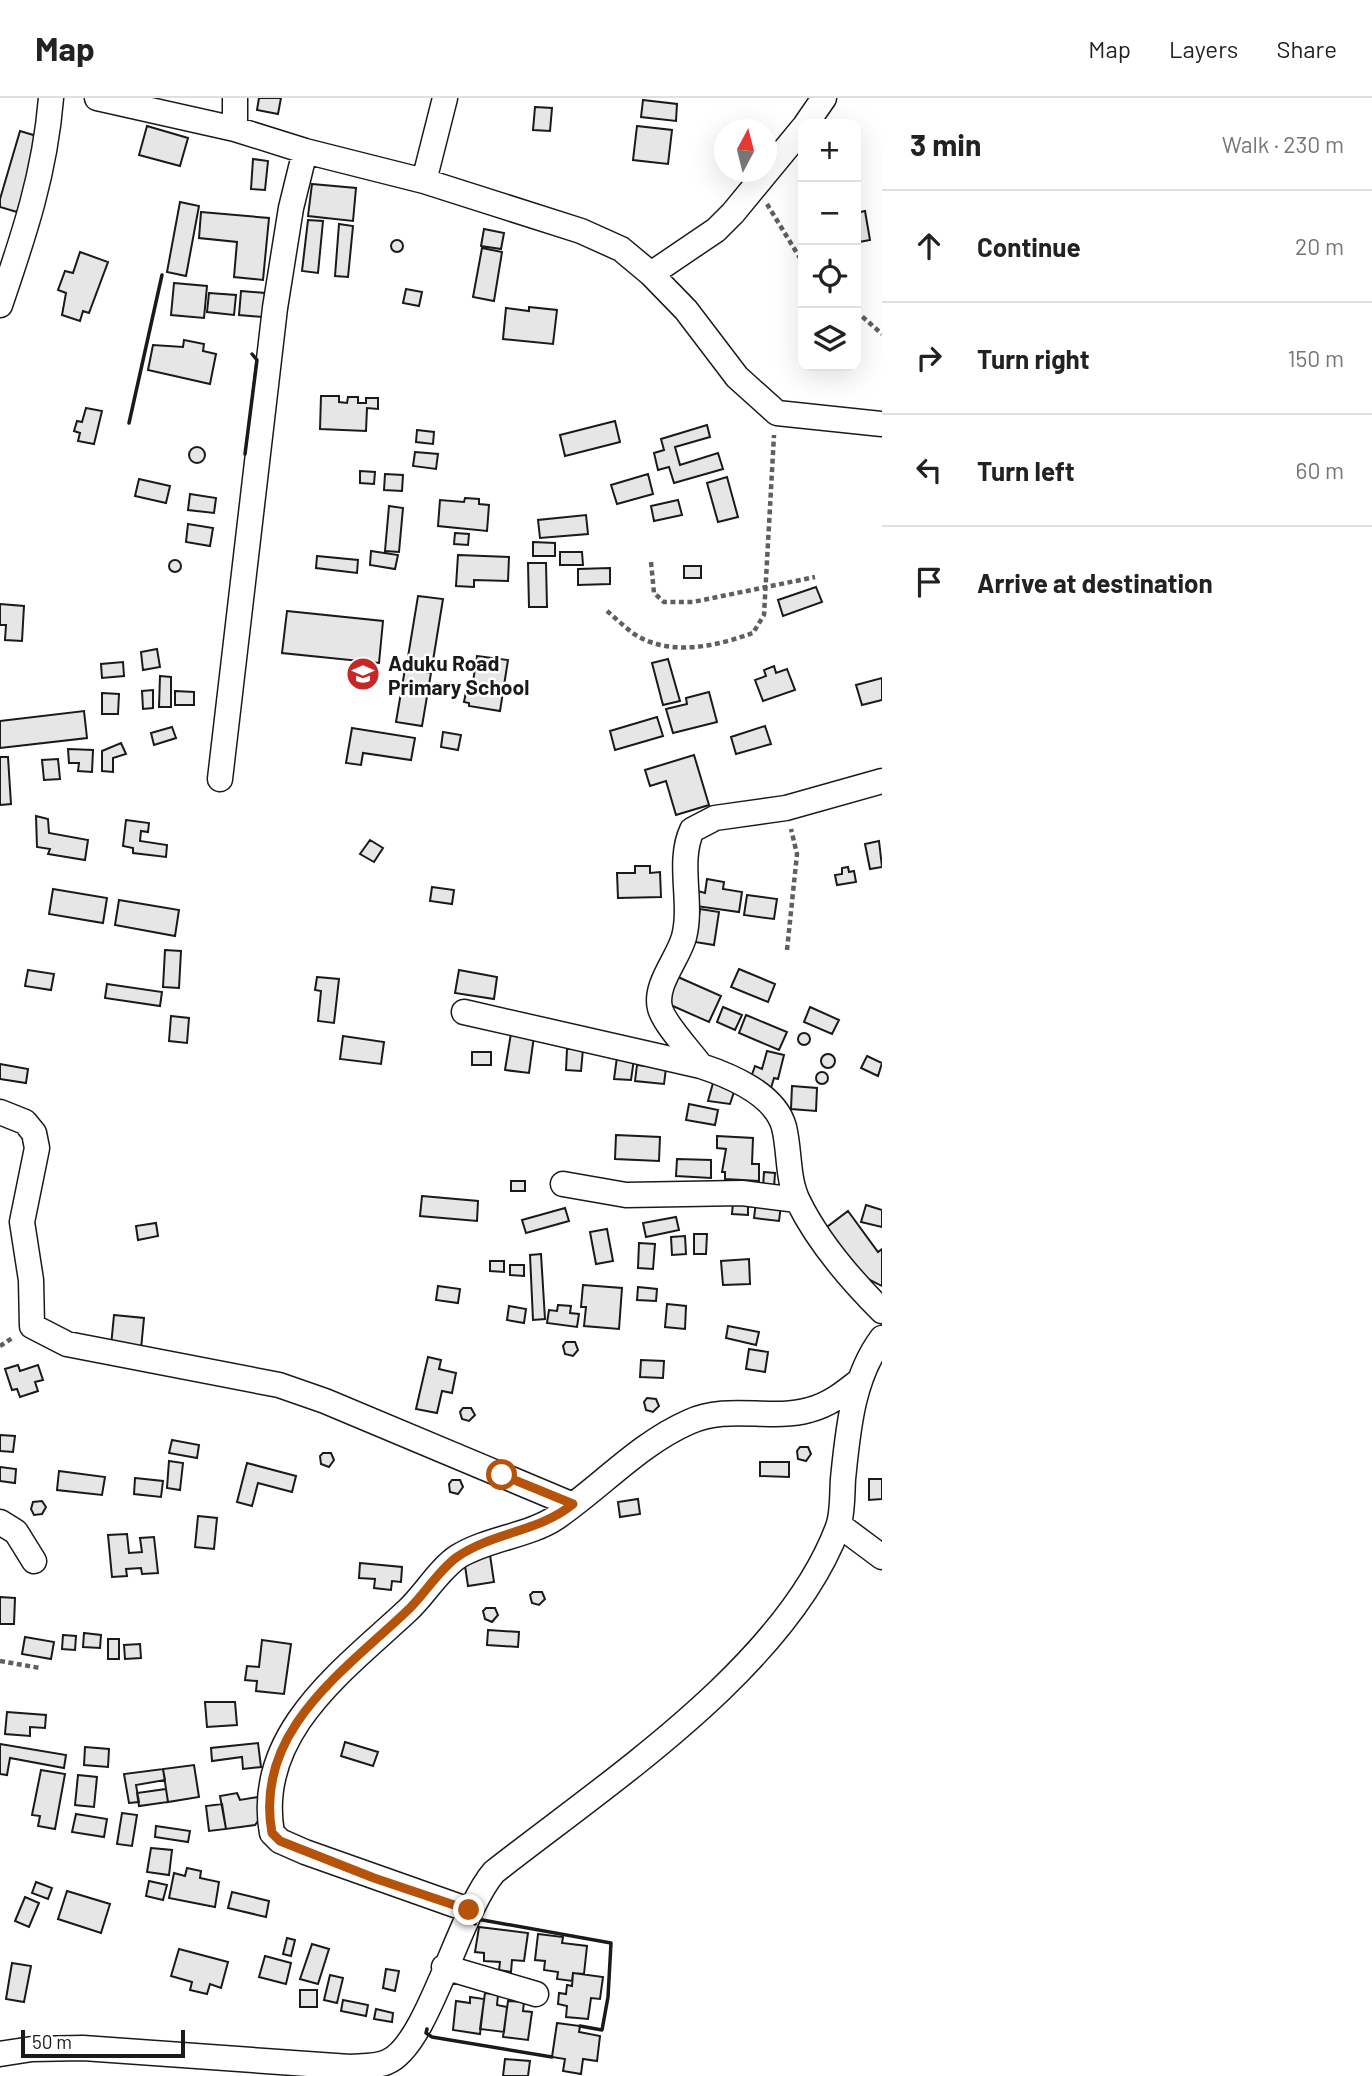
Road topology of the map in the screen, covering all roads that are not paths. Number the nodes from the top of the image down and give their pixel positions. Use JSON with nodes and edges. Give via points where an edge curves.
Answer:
{"nodes":[{"id":1,"x":51,"y":98,"type":"edge"},
{"id":2,"x":97,"y":98,"type":"edge"},
{"id":3,"x":235,"y":98,"type":"edge"},
{"id":4,"x":445,"y":98,"type":"edge"},
{"id":5,"x":824,"y":98,"type":"edge"},
{"id":6,"x":810,"y":119,"type":"edge"},
{"id":7,"x":235,"y":129,"type":"junction"},
{"id":8,"x":798,"y":135,"type":"edge"},
{"id":9,"x":304,"y":151,"type":"junction"},
{"id":10,"x":424,"y":181,"type":"junction"},
{"id":11,"x":651,"y":274,"type":"junction"},
{"id":12,"x":0,"y":305,"type":"edge"},
{"id":13,"x":882,"y":424,"type":"edge"},
{"id":14,"x":220,"y":779,"type":"dead end"},
{"id":15,"x":882,"y":781,"type":"edge"},
{"id":16,"x":464,"y":1012,"type":"dead end"},
{"id":17,"x":701,"y":1066,"type":"junction"},
{"id":18,"x":0,"y":1112,"type":"edge"},
{"id":19,"x":563,"y":1184,"type":"dead end"},
{"id":20,"x":797,"y":1200,"type":"junction"},
{"id":21,"x":882,"y":1311,"type":"edge"},
{"id":22,"x":882,"y":1338,"type":"edge"},
{"id":23,"x":859,"y":1381,"type":"junction"},
{"id":24,"x":573,"y":1504,"type":"junction"},
{"id":25,"x":0,"y":1522,"type":"edge"},
{"id":26,"x":839,"y":1525,"type":"junction"},
{"id":27,"x":882,"y":1557,"type":"edge"},
{"id":28,"x":34,"y":1561,"type":"dead end"},
{"id":29,"x":469,"y":1910,"type":"junction"},
{"id":30,"x":444,"y":1967,"type":"junction"},
{"id":31,"x":536,"y":1994,"type":"dead end"},
{"id":32,"x":3,"y":2046,"type":"edge"},
{"id":33,"x":387,"y":2069,"type":"edge"}],
"edges":[{"from":1,"to":12,"type":"street","via":[[31,216]]},
{"from":2,"to":7,"type":"street"},
{"from":3,"to":7,"type":"street"},
{"from":4,"to":10,"type":"street"},
{"from":5,"to":6,"type":"street"},
{"from":7,"to":9,"type":"street"},
{"from":8,"to":11,"type":"street","via":[[716,230]]},
{"from":9,"to":10,"type":"street"},
{"from":9,"to":14,"type":"street","via":[[275,308]]},
{"from":10,"to":11,"type":"street","via":[[581,231],[621,249]]},
{"from":11,"to":13,"type":"street","via":[[686,310],[737,377],[777,413]]},
{"from":15,"to":17,"type":"street","via":[[786,808],[715,818],[692,830],[685,935],[659,999],[661,1011]]},
{"from":16,"to":17,"type":"street"},
{"from":17,"to":20,"type":"street","via":[[769,1101],[784,1125]]},
{"from":18,"to":24,"type":"street","via":[[25,1122],[34,1133],[37,1148],[22,1222],[32,1326],[40,1333],[68,1344],[279,1385]]},
{"from":19,"to":20,"type":"street","via":[[626,1195],[742,1193]]},
{"from":20,"to":21,"type":"street","via":[[847,1276]]},
{"from":22,"to":23,"type":"street"},
{"from":23,"to":24,"type":"street","via":[[834,1400],[808,1411],[725,1412],[692,1420],[654,1440]]},
{"from":23,"to":26,"type":"street","via":[[847,1434]]},
{"from":24,"to":29,"type":"street","via":[[555,1519],[457,1558],[315,1698],[294,1725],[270,1796],[272,1833],[280,1841]]},
{"from":25,"to":28,"type":"street","via":[[16,1532]]},
{"from":26,"to":27,"type":"street"},
{"from":26,"to":29,"type":"street","via":[[817,1569],[754,1654],[654,1749],[494,1872]]},
{"from":29,"to":30,"type":"street"},
{"from":30,"to":31,"type":"street"},
{"from":30,"to":33,"type":"street","via":[[424,2017]]},
{"from":32,"to":33,"type":"street"}]}
